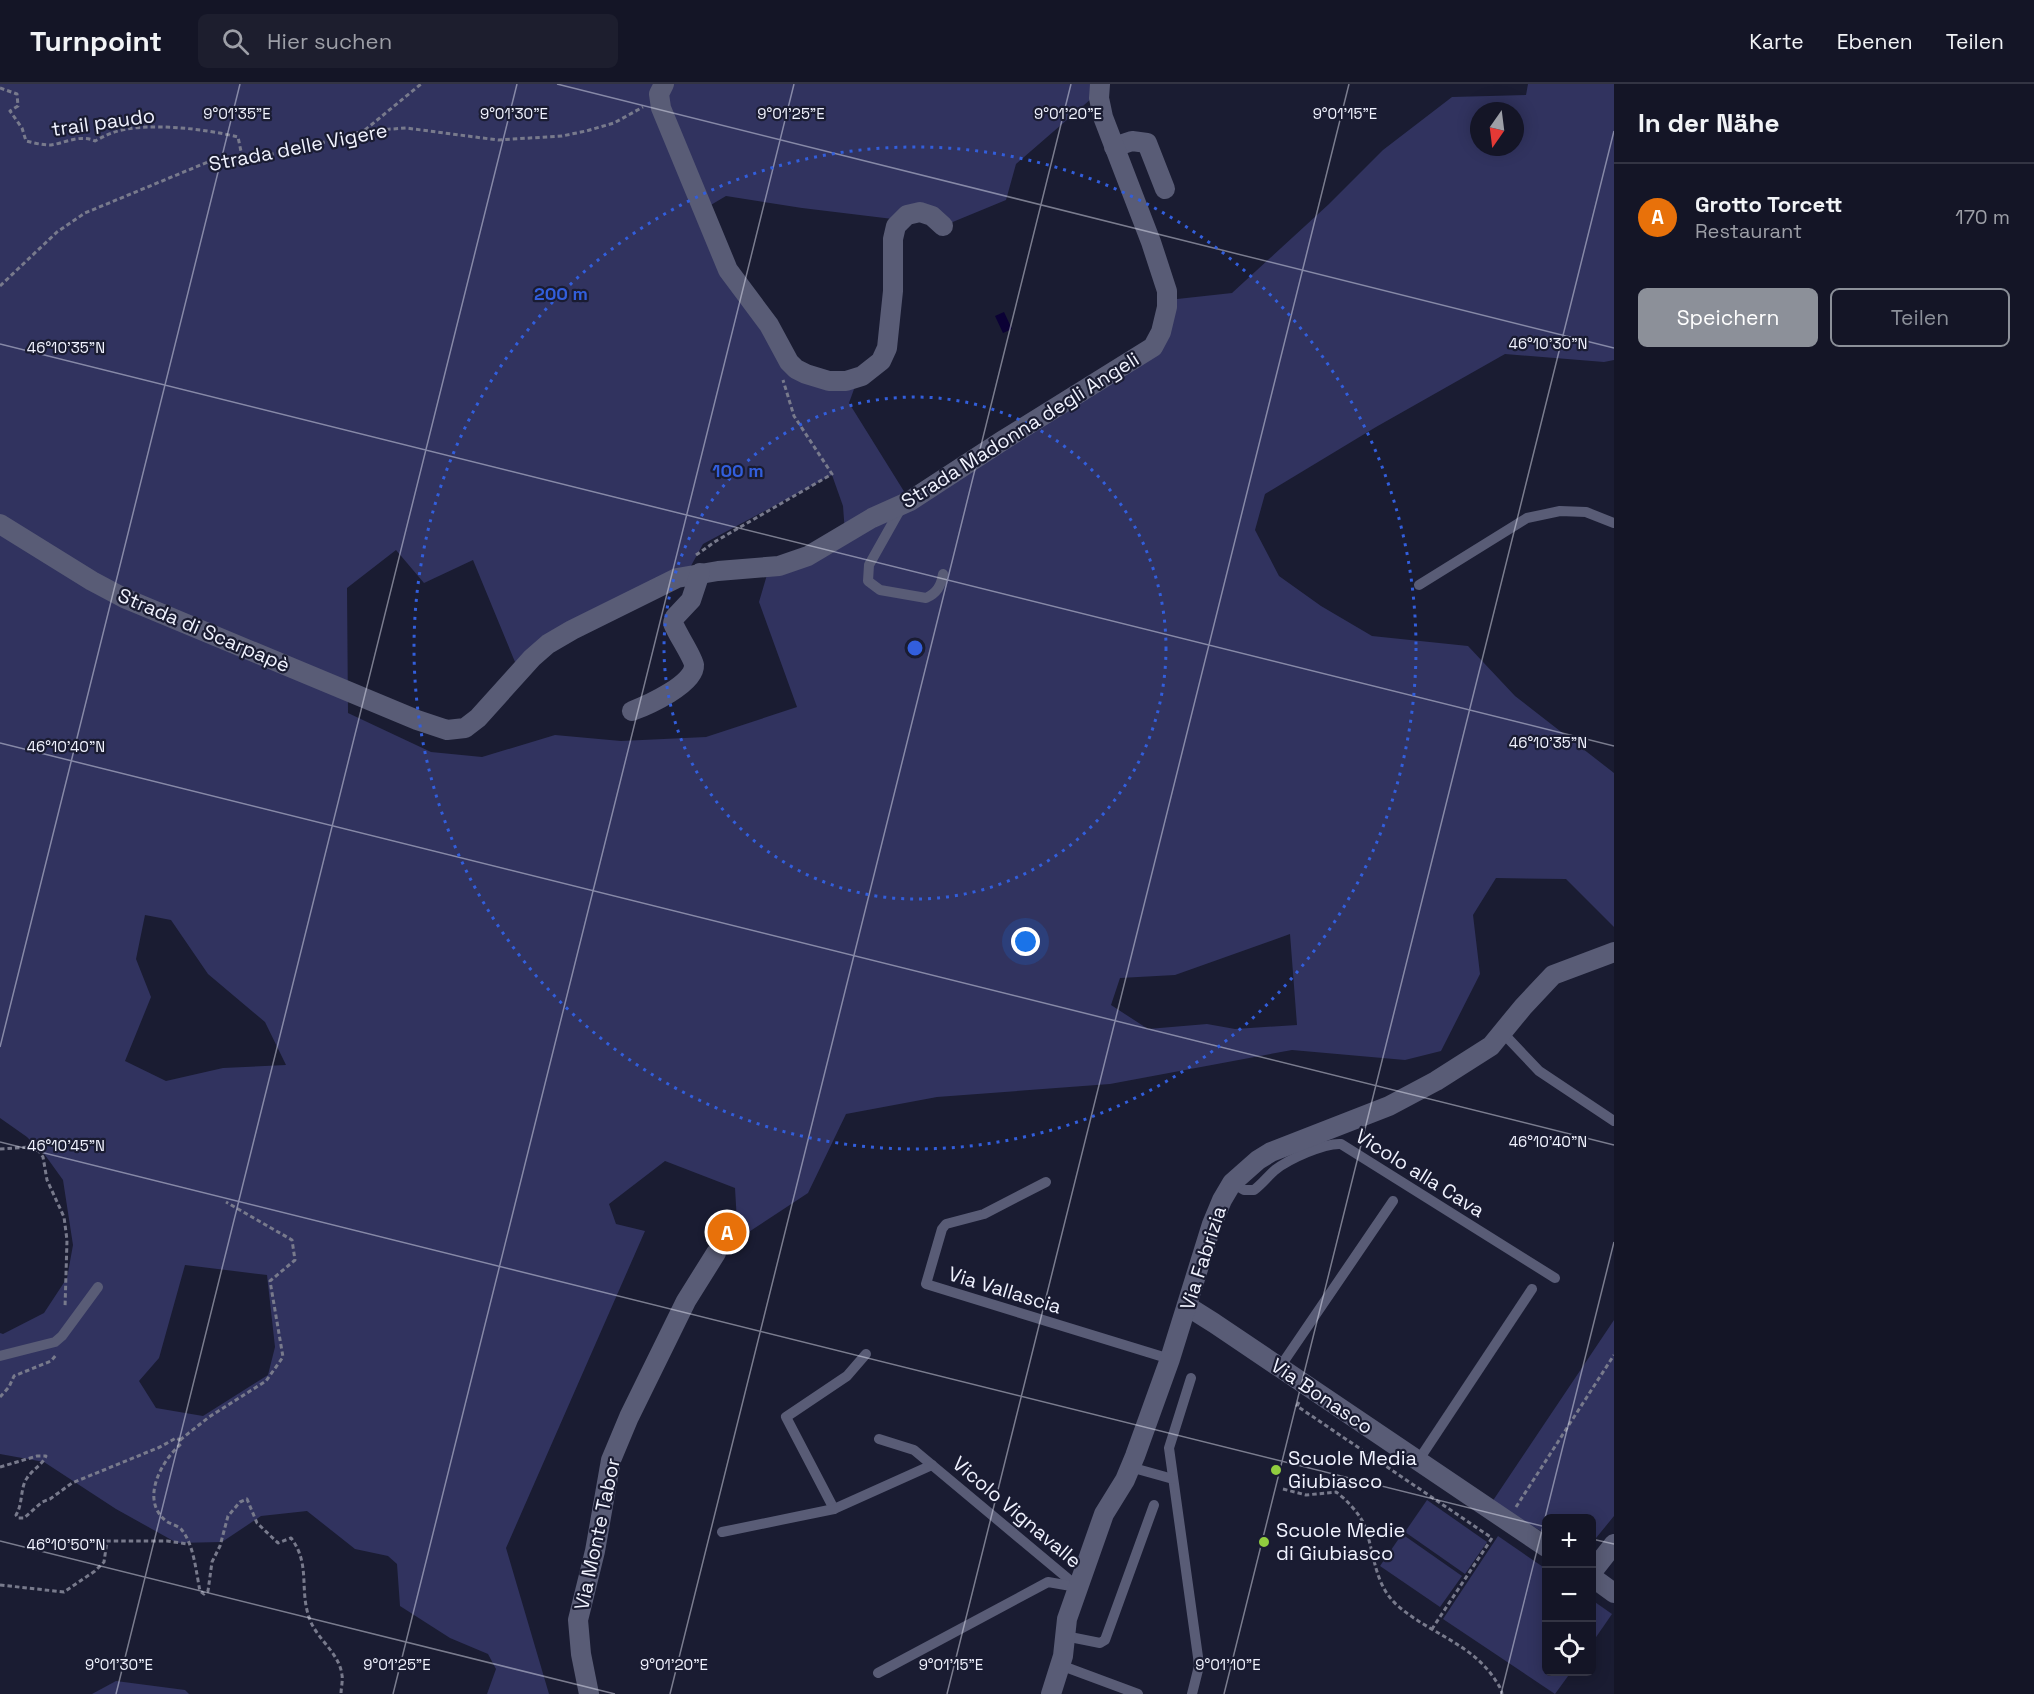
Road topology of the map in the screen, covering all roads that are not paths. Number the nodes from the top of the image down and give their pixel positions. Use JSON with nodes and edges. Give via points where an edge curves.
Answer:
{"nodes":[{"id":1,"x":1100,"y":84,"type":"edge"},
{"id":2,"x":662,"y":91,"type":"edge"},
{"id":3,"x":1114,"y":147,"type":"junction"},
{"id":4,"x":1165,"y":189,"type":"dead end"},
{"id":5,"x":943,"y":226,"type":"dead end"},
{"id":6,"x":903,"y":505,"type":"junction"},
{"id":7,"x":0,"y":524,"type":"edge"},
{"id":8,"x":1614,"y":524,"type":"edge"},
{"id":9,"x":693,"y":574,"type":"junction"},
{"id":10,"x":943,"y":574,"type":"dead end"},
{"id":11,"x":1419,"y":585,"type":"dead end"},
{"id":12,"x":633,"y":711,"type":"dead end"},
{"id":13,"x":459,"y":730,"type":"joint"},
{"id":14,"x":1614,"y":952,"type":"edge"},
{"id":15,"x":1502,"y":1032,"type":"junction"},
{"id":16,"x":1614,"y":1121,"type":"edge"},
{"id":17,"x":1046,"y":1182,"type":"dead end"},
{"id":18,"x":1232,"y":1183,"type":"junction"},
{"id":19,"x":1393,"y":1201,"type":"dead end"},
{"id":20,"x":716,"y":1253,"type":"dead end"},
{"id":21,"x":1555,"y":1278,"type":"dead end"},
{"id":22,"x":98,"y":1287,"type":"dead end"},
{"id":23,"x":1532,"y":1289,"type":"dead end"},
{"id":24,"x":1187,"y":1306,"type":"junction"},
{"id":25,"x":866,"y":1354,"type":"dead end"},
{"id":26,"x":0,"y":1356,"type":"edge"},
{"id":27,"x":1170,"y":1359,"type":"junction"},
{"id":28,"x":1280,"y":1367,"type":"junction"},
{"id":29,"x":1191,"y":1378,"type":"dead end"},
{"id":30,"x":879,"y":1439,"type":"dead end"},
{"id":31,"x":1418,"y":1461,"type":"junction"},
{"id":32,"x":932,"y":1465,"type":"junction"},
{"id":33,"x":1130,"y":1467,"type":"junction"},
{"id":34,"x":1173,"y":1479,"type":"junction"},
{"id":35,"x":1155,"y":1505,"type":"dead end"},
{"id":36,"x":834,"y":1509,"type":"junction"},
{"id":37,"x":722,"y":1532,"type":"dead end"},
{"id":38,"x":1542,"y":1544,"type":"edge"},
{"id":39,"x":1614,"y":1544,"type":"edge"},
{"id":40,"x":1595,"y":1568,"type":"edge"},
{"id":41,"x":1596,"y":1581,"type":"edge"},
{"id":42,"x":1078,"y":1587,"type":"junction"},
{"id":43,"x":1614,"y":1593,"type":"edge"},
{"id":44,"x":1065,"y":1636,"type":"junction"},
{"id":45,"x":1060,"y":1665,"type":"junction"},
{"id":46,"x":879,"y":1673,"type":"dead end"},
{"id":47,"x":589,"y":1694,"type":"edge"},
{"id":48,"x":1051,"y":1694,"type":"edge"},
{"id":49,"x":1138,"y":1694,"type":"edge"},
{"id":50,"x":1192,"y":1694,"type":"edge"}],
"edges":[{"from":1,"to":3,"type":"street","name":"Strada Madonna degli Angeli","via":[[1100,105]]},
{"from":2,"to":5,"type":"street","via":[[728,270],[769,325],[784,355],[806,375],[846,381],[858,378],[880,361],[887,348],[896,226],[907,215],[920,212]]},
{"from":3,"to":4,"type":"street","via":[[1132,141],[1147,143]]},
{"from":3,"to":6,"type":"street","name":"Strada Madonna degli Angeli","via":[[1167,291],[1167,307],[1157,340],[1147,351]]},
{"from":6,"to":9,"type":"street","name":"Strada Madonna degli Angeli","via":[[788,564]]},
{"from":6,"to":10,"type":"lane","via":[[869,565],[868,581],[880,590],[926,598],[940,586]]},
{"from":7,"to":13,"type":"street","name":"Strada di Scarpapè","via":[[124,598],[417,720]]},
{"from":8,"to":11,"type":"lane","via":[[1586,512],[1560,511],[1527,518]]},
{"from":9,"to":12,"type":"street","via":[[691,600],[673,623],[694,668],[676,688]]},
{"from":9,"to":13,"type":"street","name":"Strada Madonna degli Angeli","via":[[645,593],[548,644],[478,718]]},
{"from":14,"to":15,"type":"street","name":"Via Fabrizia","via":[[1553,975]]},
{"from":15,"to":16,"type":"lane","via":[[1539,1071]]},
{"from":15,"to":18,"type":"street","name":"Via Fabrizia","via":[[1491,1046],[1410,1096],[1271,1152]]},
{"from":17,"to":27,"type":"lane","name":"Via Vallascia","via":[[984,1214],[946,1224],[926,1284]]},
{"from":18,"to":21,"type":"lane","name":"Vicolo alla Cava","via":[[1244,1190],[1254,1190],[1292,1159],[1341,1144]]},
{"from":18,"to":24,"type":"street","name":"Via Fabrizia","via":[[1212,1224]]},
{"from":19,"to":28,"type":"lane"},
{"from":20,"to":47,"type":"street","name":"Via Monte Tabor","via":[[686,1301],[611,1460],[578,1620]]},
{"from":22,"to":26,"type":"lane","via":[[55,1342]]},
{"from":23,"to":31,"type":"lane"},
{"from":24,"to":27,"type":"street","name":"Via Fabrizia"},
{"from":24,"to":28,"type":"street","name":"Via Bonasco"},
{"from":25,"to":36,"type":"lane","via":[[847,1376],[786,1418]]},
{"from":27,"to":33,"type":"street","name":"Via Fabrizia"},
{"from":28,"to":31,"type":"street","name":"Via Bonasco"},
{"from":29,"to":34,"type":"lane","via":[[1169,1448]]},
{"from":30,"to":32,"type":"lane","name":"Vicolo Vignavalle","via":[[914,1450]]},
{"from":31,"to":38,"type":"street","name":"Via Bonasco"},
{"from":32,"to":36,"type":"lane","name":"Vicolo Vignavalle"},
{"from":32,"to":42,"type":"lane","name":"Vicolo Vignavalle"},
{"from":33,"to":34,"type":"lane"},
{"from":33,"to":42,"type":"street","name":"Via Fabrizia","via":[[1104,1514]]},
{"from":34,"to":50,"type":"lane","via":[[1199,1666]]},
{"from":35,"to":44,"type":"lane","via":[[1105,1640],[1100,1643]]},
{"from":36,"to":37,"type":"lane","name":"Vicolo Vignavalle"},
{"from":39,"to":40,"type":"street"},
{"from":41,"to":43,"type":"street"},
{"from":42,"to":44,"type":"street","name":"Via Fabrizia","via":[[1066,1619]]},
{"from":42,"to":46,"type":"lane","via":[[1048,1582]]},
{"from":44,"to":45,"type":"street","name":"Via Fabrizia"},
{"from":45,"to":48,"type":"street","name":"Via Fabrizia"},
{"from":45,"to":49,"type":"lane"}]}
